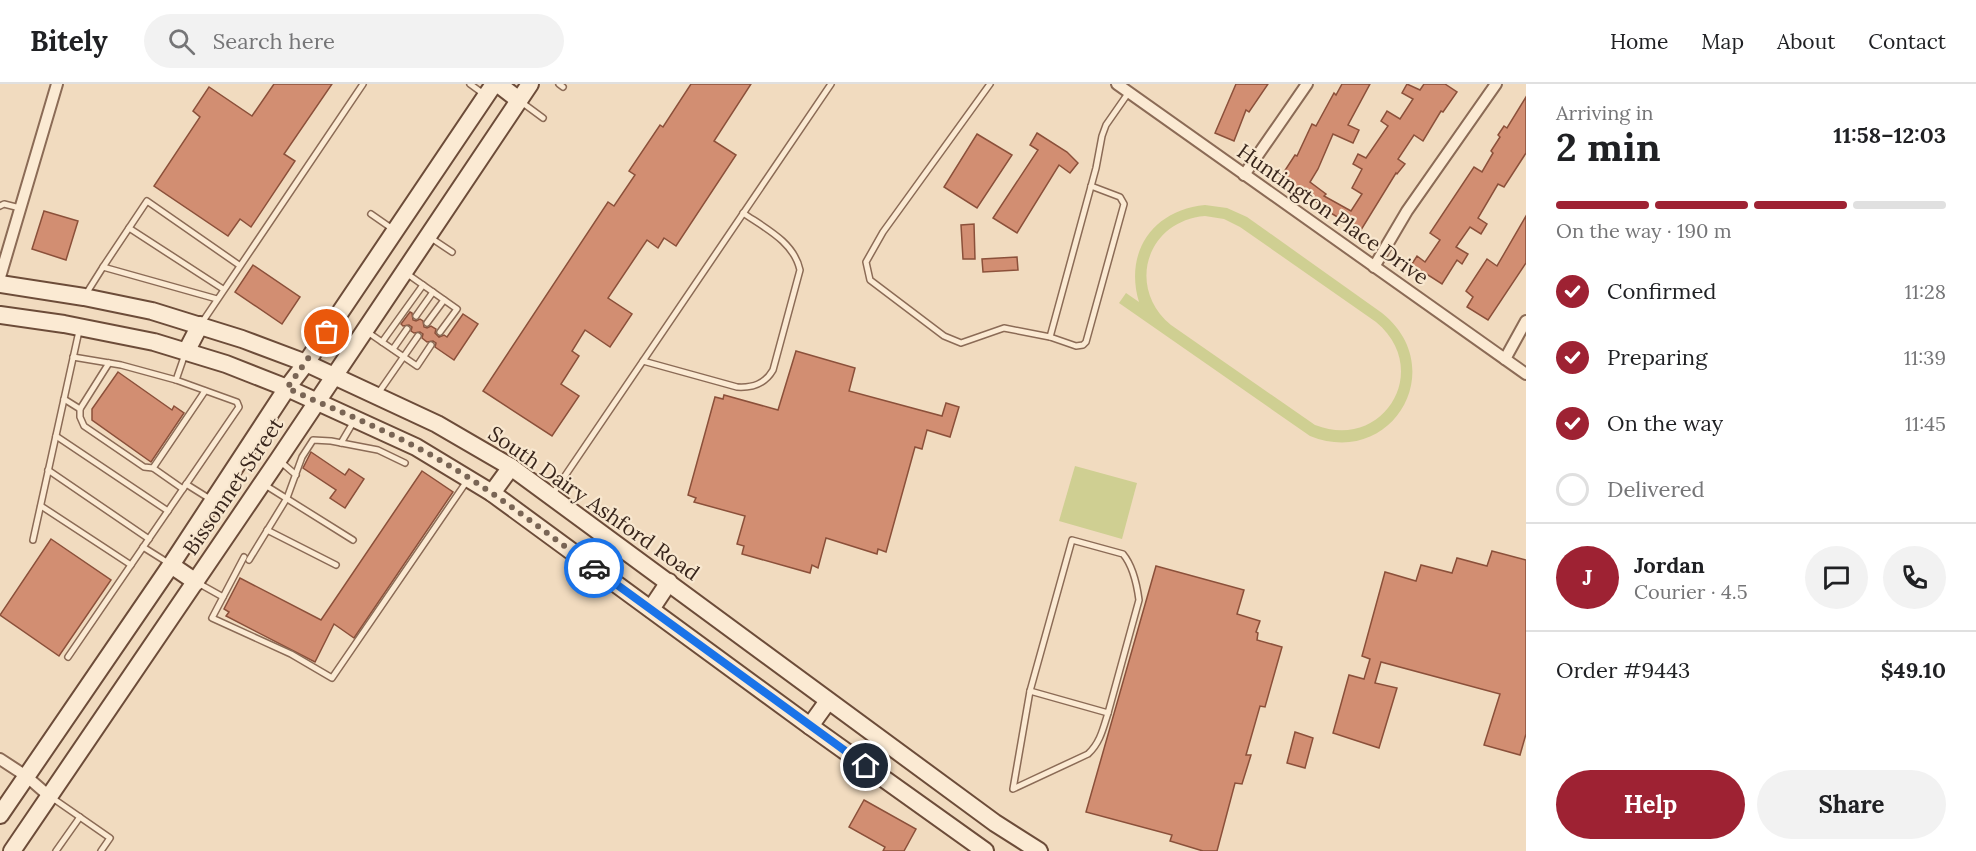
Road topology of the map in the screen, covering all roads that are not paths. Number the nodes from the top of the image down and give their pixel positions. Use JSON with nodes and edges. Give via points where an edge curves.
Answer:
{"nodes":[{"id":1,"x":57,"y":84,"type":"edge"},
{"id":2,"x":363,"y":84,"type":"edge"},
{"id":3,"x":470,"y":84,"type":"edge"},
{"id":4,"x":530,"y":84,"type":"edge"},
{"id":5,"x":831,"y":84,"type":"edge"},
{"id":6,"x":990,"y":84,"type":"edge"},
{"id":7,"x":1118,"y":84,"type":"edge"},
{"id":8,"x":1307,"y":84,"type":"edge"},
{"id":9,"x":1496,"y":84,"type":"edge"},
{"id":10,"x":493,"y":88,"type":"edge"},
{"id":11,"x":1129,"y":92,"type":"junction"},
{"id":12,"x":519,"y":100,"type":"junction"},
{"id":13,"x":543,"y":118,"type":"dead end"},
{"id":14,"x":1244,"y":175,"type":"junction"},
{"id":15,"x":1091,"y":186,"type":"junction"},
{"id":16,"x":0,"y":206,"type":"edge"},
{"id":17,"x":20,"y":208,"type":"junction"},
{"id":18,"x":743,"y":213,"type":"junction"},
{"id":19,"x":371,"y":214,"type":"dead end"},
{"id":20,"x":129,"y":228,"type":"junction"},
{"id":21,"x":395,"y":230,"type":"junction"},
{"id":22,"x":428,"y":236,"type":"junction"},
{"id":23,"x":4,"y":252,"type":"edge"},
{"id":24,"x":452,"y":252,"type":"dead end"},
{"id":25,"x":239,"y":265,"type":"junction"},
{"id":26,"x":103,"y":267,"type":"junction"},
{"id":27,"x":1374,"y":267,"type":"junction"},
{"id":28,"x":404,"y":272,"type":"junction"},
{"id":29,"x":0,"y":277,"type":"edge"},
{"id":30,"x":0,"y":284,"type":"edge"},
{"id":31,"x":423,"y":285,"type":"junction"},
{"id":32,"x":223,"y":289,"type":"junction"},
{"id":33,"x":434,"y":292,"type":"junction"},
{"id":34,"x":84,"y":297,"type":"junction"},
{"id":35,"x":217,"y":299,"type":"junction"},
{"id":36,"x":444,"y":300,"type":"junction"},
{"id":37,"x":0,"y":315,"type":"edge"},
{"id":38,"x":416,"y":316,"type":"dead end"},
{"id":39,"x":1526,"y":321,"type":"edge"},
{"id":40,"x":427,"y":323,"type":"dead end"},
{"id":41,"x":200,"y":325,"type":"junction"},
{"id":42,"x":80,"y":327,"type":"junction"},
{"id":43,"x":407,"y":329,"type":"dead end"},
{"id":44,"x":364,"y":330,"type":"junction"},
{"id":45,"x":440,"y":333,"type":"dead end"},
{"id":46,"x":418,"y":336,"type":"dead end"},
{"id":47,"x":1050,"y":338,"type":"junction"},
{"id":48,"x":382,"y":342,"type":"junction"},
{"id":49,"x":431,"y":345,"type":"dead end"},
{"id":50,"x":393,"y":349,"type":"junction"},
{"id":51,"x":186,"y":352,"type":"junction"},
{"id":52,"x":404,"y":356,"type":"junction"},
{"id":53,"x":73,"y":357,"type":"junction"},
{"id":54,"x":1505,"y":359,"type":"junction"},
{"id":55,"x":643,"y":361,"type":"junction"},
{"id":56,"x":109,"y":363,"type":"junction"},
{"id":57,"x":306,"y":363,"type":"junction"},
{"id":58,"x":1526,"y":374,"type":"edge"},
{"id":59,"x":334,"y":376,"type":"junction"},
{"id":60,"x":176,"y":380,"type":"junction"},
{"id":61,"x":287,"y":388,"type":"junction"},
{"id":62,"x":205,"y":391,"type":"junction"},
{"id":63,"x":376,"y":396,"type":"junction"},
{"id":64,"x":64,"y":399,"type":"junction"},
{"id":65,"x":317,"y":401,"type":"junction"},
{"id":66,"x":80,"y":409,"type":"junction"},
{"id":67,"x":355,"y":419,"type":"junction"},
{"id":68,"x":299,"y":429,"type":"junction"},
{"id":69,"x":388,"y":434,"type":"junction"},
{"id":70,"x":56,"y":436,"type":"junction"},
{"id":71,"x":313,"y":440,"type":"junction"},
{"id":72,"x":340,"y":443,"type":"junction"},
{"id":73,"x":378,"y":450,"type":"junction"},
{"id":74,"x":278,"y":460,"type":"junction"},
{"id":75,"x":405,"y":463,"type":"dead end"},
{"id":76,"x":511,"y":467,"type":"junction"},
{"id":77,"x":153,"y":468,"type":"junction"},
{"id":78,"x":48,"y":470,"type":"junction"},
{"id":79,"x":296,"y":475,"type":"junction"},
{"id":80,"x":469,"y":478,"type":"junction"},
{"id":81,"x":262,"y":483,"type":"junction"},
{"id":82,"x":185,"y":486,"type":"junction"},
{"id":83,"x":492,"y":493,"type":"junction"},
{"id":84,"x":551,"y":496,"type":"junction"},
{"id":85,"x":287,"y":498,"type":"junction"},
{"id":86,"x":213,"y":500,"type":"junction"},
{"id":87,"x":40,"y":506,"type":"junction"},
{"id":88,"x":168,"y":511,"type":"junction"},
{"id":89,"x":267,"y":530,"type":"junction"},
{"id":90,"x":149,"y":539,"type":"junction"},
{"id":91,"x":33,"y":540,"type":"dead end"},
{"id":92,"x":353,"y":540,"type":"dead end"},
{"id":93,"x":143,"y":547,"type":"junction"},
{"id":94,"x":131,"y":565,"type":"junction"},
{"id":95,"x":171,"y":565,"type":"junction"},
{"id":96,"x":336,"y":565,"type":"dead end"},
{"id":97,"x":196,"y":582,"type":"junction"},
{"id":98,"x":669,"y":582,"type":"junction"},
{"id":99,"x":223,"y":597,"type":"junction"},
{"id":100,"x":651,"y":609,"type":"junction"},
{"id":101,"x":68,"y":657,"type":"dead end"},
{"id":102,"x":1030,"y":692,"type":"junction"},
{"id":103,"x":828,"y":700,"type":"junction"},
{"id":104,"x":1108,"y":713,"type":"junction"},
{"id":105,"x":810,"y":726,"type":"junction"},
{"id":106,"x":0,"y":759,"type":"edge"},
{"id":107,"x":26,"y":776,"type":"junction"},
{"id":108,"x":49,"y":796,"type":"junction"},
{"id":109,"x":0,"y":815,"type":"edge"},
{"id":110,"x":80,"y":817,"type":"junction"},
{"id":111,"x":995,"y":824,"type":"junction"},
{"id":112,"x":982,"y":849,"type":"edge"},
{"id":113,"x":12,"y":851,"type":"edge"},
{"id":114,"x":56,"y":851,"type":"edge"},
{"id":115,"x":101,"y":851,"type":"edge"},
{"id":116,"x":1040,"y":851,"type":"edge"}],
"edges":[{"from":1,"to":17,"type":"street"},
{"from":2,"to":25,"type":"lane"},
{"from":3,"to":10,"type":"lane"},
{"from":4,"to":12,"type":"main road","name":"Bissonnet Street"},
{"from":5,"to":18,"type":"lane"},
{"from":6,"to":47,"type":"lane","via":[[883,232],[866,262],[870,280],[944,336],[961,342],[1004,328]]},
{"from":7,"to":11,"type":"street","name":"Huntington Place Drive"},
{"from":8,"to":14,"type":"street"},
{"from":9,"to":27,"type":"street","via":[[1407,211]]},
{"from":10,"to":12,"type":"main road"},
{"from":10,"to":21,"type":"main road","name":"Bissonnet Street"},
{"from":11,"to":14,"type":"street","name":"Huntington Place Drive"},
{"from":11,"to":15,"type":"lane","via":[[1106,125]]},
{"from":12,"to":13,"type":"lane"},
{"from":12,"to":22,"type":"main road","name":"Bissonnet Street"},
{"from":14,"to":27,"type":"street","name":"Huntington Place Drive"},
{"from":15,"to":47,"type":"lane"},
{"from":15,"to":47,"type":"lane","via":[[1120,196],[1124,204],[1086,342],[1076,346]]},
{"from":16,"to":17,"type":"lane"},
{"from":17,"to":23,"type":"street"},
{"from":18,"to":55,"type":"lane"},
{"from":18,"to":55,"type":"lane","via":[[783,241],[798,260],[800,270],[768,378],[748,388],[737,387]]},
{"from":19,"to":21,"type":"lane"},
{"from":20,"to":25,"type":"lane","via":[[147,201]]},
{"from":20,"to":26,"type":"lane"},
{"from":20,"to":32,"type":"lane"},
{"from":21,"to":57,"type":"main road","name":"Bissonnet Street"},
{"from":22,"to":24,"type":"lane"},
{"from":22,"to":28,"type":"main road","name":"Bissonnet Street"},
{"from":23,"to":29,"type":"street"},
{"from":25,"to":32,"type":"lane"},
{"from":26,"to":34,"type":"lane"},
{"from":26,"to":35,"type":"lane"},
{"from":27,"to":54,"type":"street","name":"Huntington Place Drive"},
{"from":28,"to":31,"type":"lane"},
{"from":28,"to":44,"type":"main road","name":"Bissonnet Street"},
{"from":30,"to":34,"type":"main road","name":"South Dairy Ashford Road"},
{"from":31,"to":33,"type":"lane"},
{"from":31,"to":48,"type":"lane"},
{"from":32,"to":35,"type":"lane"},
{"from":33,"to":36,"type":"lane"},
{"from":33,"to":38,"type":"lane"},
{"from":34,"to":41,"type":"main road","name":"South Dairy Ashford Road"},
{"from":35,"to":41,"type":"lane"},
{"from":36,"to":40,"type":"lane"},
{"from":36,"to":45,"type":"lane","via":[[457,309]]},
{"from":37,"to":42,"type":"main road"},
{"from":39,"to":54,"type":"street"},
{"from":41,"to":51,"type":"main road"},
{"from":41,"to":57,"type":"main road","name":"South Dairy Ashford Road"},
{"from":42,"to":51,"type":"main road"},
{"from":42,"to":53,"type":"lane"},
{"from":43,"to":50,"type":"lane"},
{"from":44,"to":48,"type":"lane"},
{"from":44,"to":59,"type":"main road","name":"Bissonnet Street"},
{"from":46,"to":52,"type":"lane"},
{"from":48,"to":50,"type":"lane"},
{"from":49,"to":52,"type":"lane","via":[[417,366]]},
{"from":50,"to":52,"type":"lane"},
{"from":51,"to":60,"type":"lane"},
{"from":51,"to":61,"type":"main road"},
{"from":52,"to":63,"type":"lane"},
{"from":53,"to":56,"type":"lane"},
{"from":53,"to":64,"type":"lane"},
{"from":54,"to":58,"type":"street","name":"Huntington Place Drive"},
{"from":55,"to":84,"type":"lane"},
{"from":56,"to":60,"type":"lane"},
{"from":56,"to":66,"type":"lane"},
{"from":57,"to":59,"type":"main road","name":"South Dairy Ashford Road"},
{"from":57,"to":61,"type":"main road","name":"Bissonnet Street"},
{"from":59,"to":63,"type":"main road","name":"South Dairy Ashford Road"},
{"from":59,"to":65,"type":"main road","name":"Bissonnet Street"},
{"from":60,"to":62,"type":"lane"},
{"from":61,"to":65,"type":"main road"},
{"from":61,"to":86,"type":"main road","name":"Bissonnet Street"},
{"from":62,"to":77,"type":"lane"},
{"from":62,"to":82,"type":"lane","via":[[237,402],[239,407]]},
{"from":63,"to":76,"type":"main road","name":"South Dairy Ashford Road","via":[[437,424]]},
{"from":64,"to":66,"type":"lane"},
{"from":64,"to":70,"type":"lane"},
{"from":65,"to":67,"type":"main road"},
{"from":65,"to":68,"type":"main road","name":"Bissonnet Street"},
{"from":66,"to":77,"type":"lane","via":[[84,426],[144,467]]},
{"from":67,"to":69,"type":"main road"},
{"from":67,"to":72,"type":"lane"},
{"from":68,"to":71,"type":"lane"},
{"from":68,"to":74,"type":"main road","name":"Bissonnet Street"},
{"from":69,"to":73,"type":"lane"},
{"from":69,"to":80,"type":"main road"},
{"from":70,"to":78,"type":"lane"},
{"from":70,"to":88,"type":"lane"},
{"from":71,"to":72,"type":"lane"},
{"from":71,"to":79,"type":"lane"},
{"from":72,"to":73,"type":"lane"},
{"from":73,"to":75,"type":"lane"},
{"from":74,"to":79,"type":"lane"},
{"from":74,"to":81,"type":"main road","name":"Bissonnet Street"},
{"from":76,"to":83,"type":"main road"},
{"from":76,"to":84,"type":"main road","name":"South Dairy Ashford Road"},
{"from":77,"to":82,"type":"lane"},
{"from":78,"to":87,"type":"lane"},
{"from":78,"to":90,"type":"lane"},
{"from":79,"to":85,"type":"lane"},
{"from":80,"to":83,"type":"main road"},
{"from":80,"to":99,"type":"lane","via":[[332,678],[291,654],[212,618]]},
{"from":81,"to":85,"type":"lane"},
{"from":81,"to":97,"type":"main road","name":"Bissonnet Street"},
{"from":82,"to":86,"type":"lane"},
{"from":82,"to":88,"type":"lane"},
{"from":83,"to":100,"type":"main road"},
{"from":84,"to":98,"type":"main road","name":"South Dairy Ashford Road"},
{"from":85,"to":89,"type":"lane"},
{"from":85,"to":92,"type":"lane"},
{"from":86,"to":95,"type":"main road","name":"Bissonnet Street"},
{"from":87,"to":91,"type":"lane"},
{"from":87,"to":94,"type":"lane"},
{"from":88,"to":90,"type":"lane"},
{"from":89,"to":96,"type":"lane"},
{"from":89,"to":99,"type":"lane"},
{"from":90,"to":93,"type":"lane"},
{"from":93,"to":94,"type":"lane"},
{"from":93,"to":95,"type":"lane"},
{"from":94,"to":101,"type":"lane"},
{"from":95,"to":97,"type":"main road"},
{"from":95,"to":107,"type":"main road","name":"Bissonnet Street"},
{"from":97,"to":99,"type":"lane"},
{"from":97,"to":108,"type":"main road","name":"Bissonnet Street"},
{"from":98,"to":100,"type":"main road"},
{"from":98,"to":103,"type":"main road","name":"South Dairy Ashford Road"},
{"from":100,"to":105,"type":"main road"},
{"from":102,"to":104,"type":"lane"},
{"from":102,"to":104,"type":"lane","via":[[1013,789],[1088,754],[1100,739]]},
{"from":102,"to":104,"type":"lane","via":[[1072,540],[1098,547],[1123,554],[1127,559],[1139,600]]},
{"from":103,"to":105,"type":"main road"},
{"from":103,"to":111,"type":"main road","name":"South Dairy Ashford Road"},
{"from":105,"to":112,"type":"main road"},
{"from":106,"to":107,"type":"street"},
{"from":107,"to":108,"type":"street"},
{"from":107,"to":109,"type":"main road","name":"Bissonnet Street"},
{"from":108,"to":110,"type":"lane"},
{"from":108,"to":113,"type":"main road","name":"Bissonnet Street"},
{"from":110,"to":114,"type":"lane"},
{"from":110,"to":115,"type":"lane","via":[[110,838]]},
{"from":111,"to":112,"type":"main road"},
{"from":111,"to":116,"type":"main road","name":"South Dairy Ashford Road"}]}
